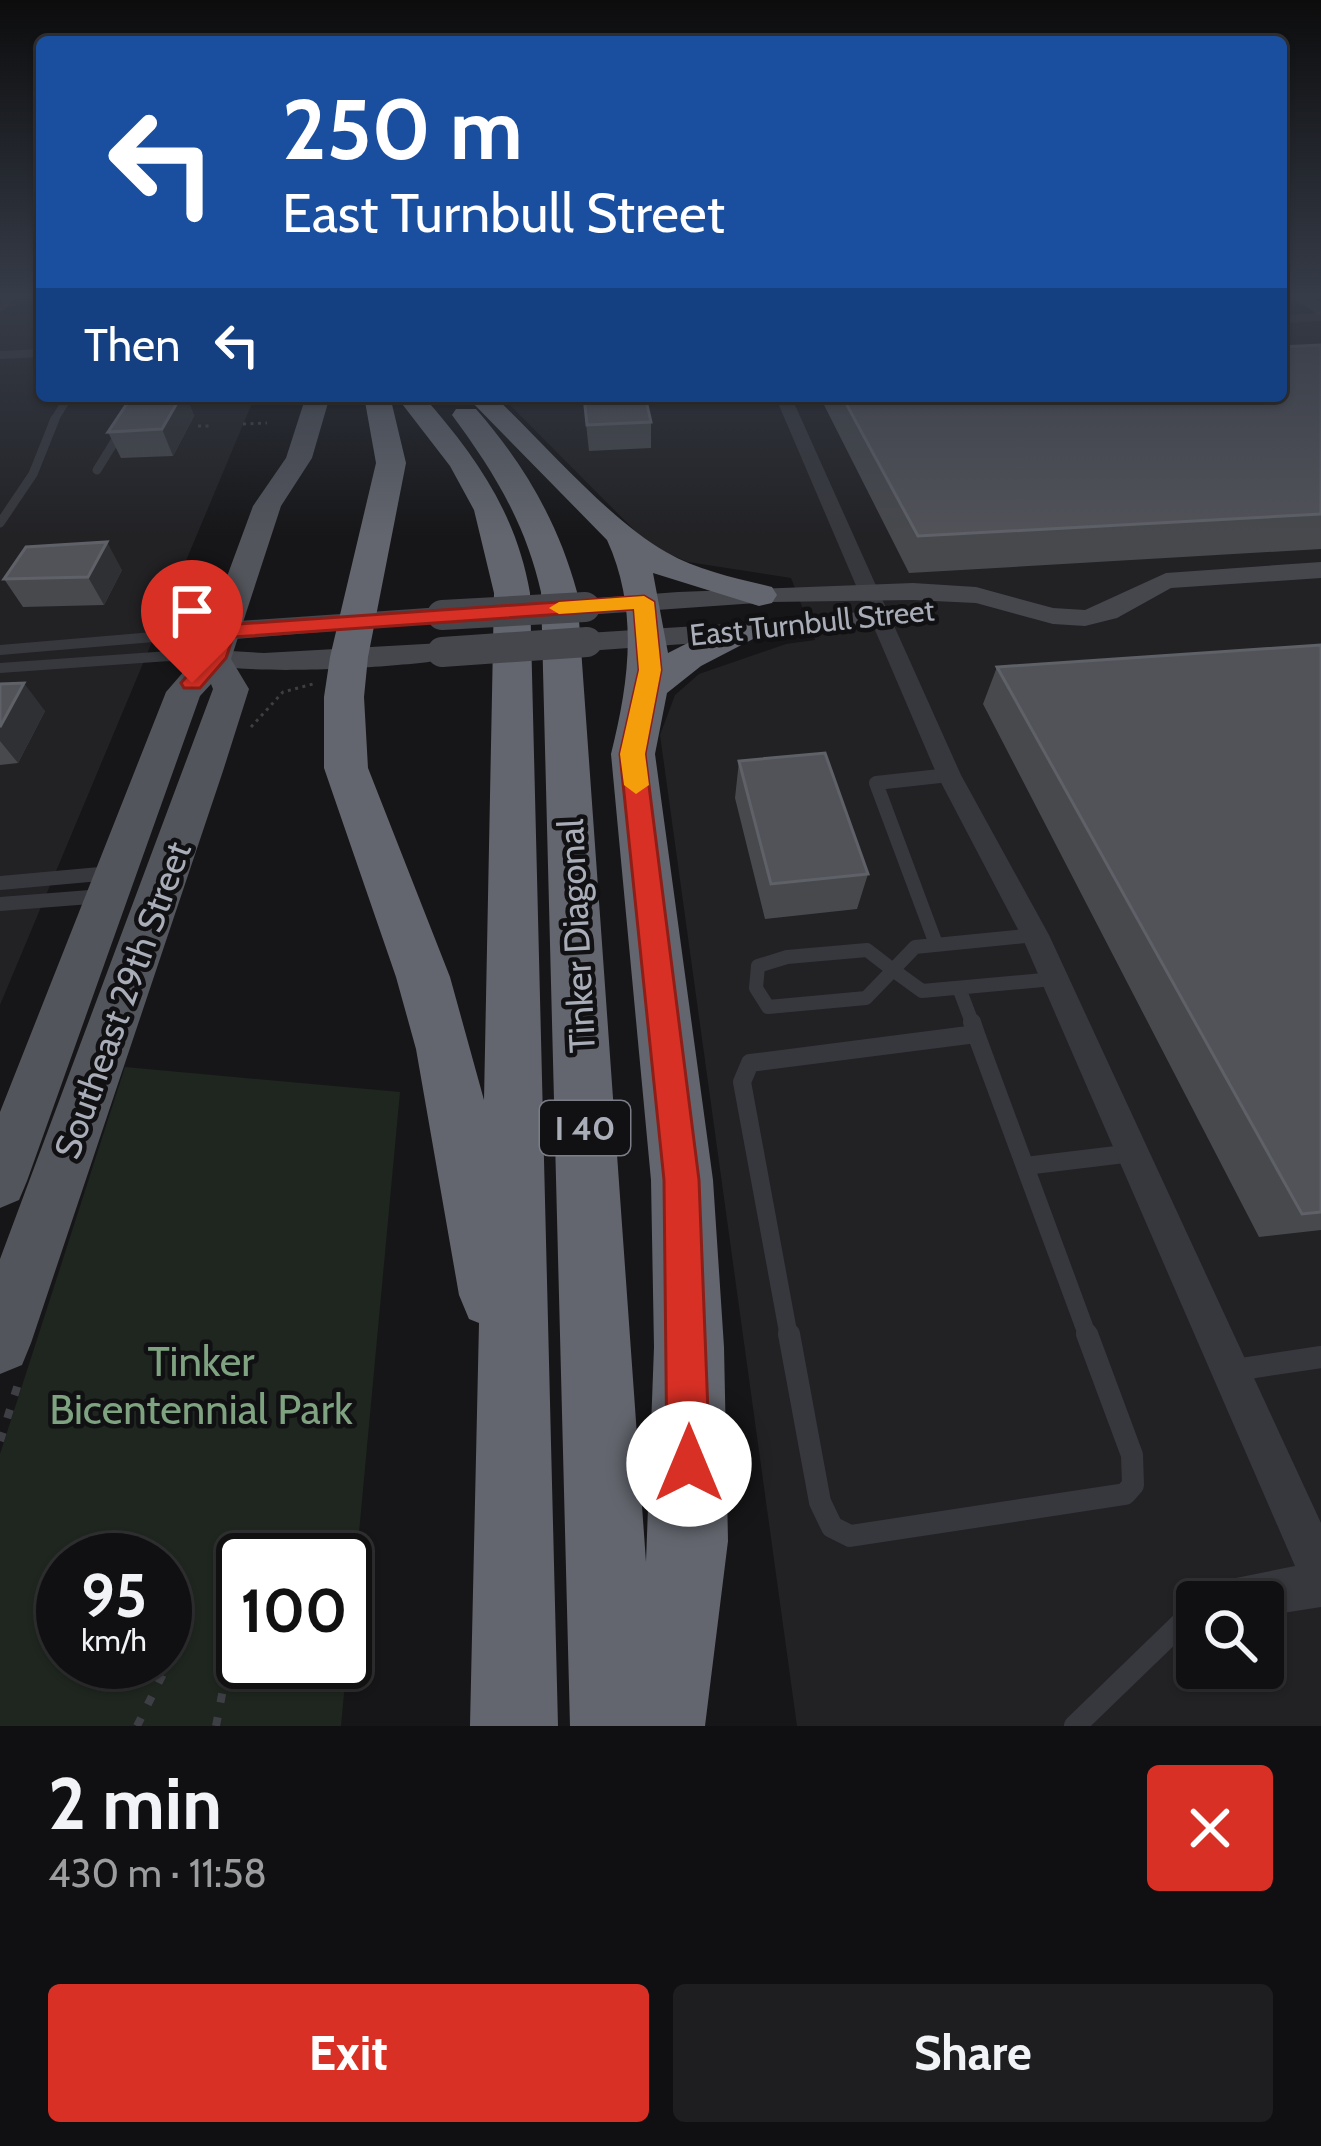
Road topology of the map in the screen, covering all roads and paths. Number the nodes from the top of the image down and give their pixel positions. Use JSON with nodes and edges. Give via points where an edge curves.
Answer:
{"nodes":[{"id":1,"x":65,"y":402,"type":"edge"},
{"id":2,"x":293,"y":402,"type":"edge"},
{"id":3,"x":317,"y":402,"type":"edge"},
{"id":4,"x":378,"y":402,"type":"edge"},
{"id":5,"x":414,"y":402,"type":"edge"},
{"id":6,"x":453,"y":402,"type":"edge"},
{"id":7,"x":485,"y":402,"type":"edge"},
{"id":8,"x":786,"y":402,"type":"edge"},
{"id":9,"x":133,"y":412,"type":"edge"},
{"id":10,"x":267,"y":423,"type":"dead end"},
{"id":11,"x":243,"y":424,"type":"dead end"},
{"id":12,"x":211,"y":425,"type":"dead end"},
{"id":13,"x":198,"y":426,"type":"dead end"},
{"id":14,"x":98,"y":470,"type":"dead end"},
{"id":15,"x":267,"y":506,"type":"junction"},
{"id":16,"x":0,"y":523,"type":"edge"},
{"id":17,"x":622,"y":536,"type":"junction"},
{"id":18,"x":205,"y":567,"type":"dead end"},
{"id":19,"x":1321,"y":570,"type":"edge"},
{"id":20,"x":182,"y":578,"type":"dead end"},
{"id":21,"x":1321,"y":585,"type":"edge"},
{"id":22,"x":759,"y":595,"type":"junction"},
{"id":23,"x":876,"y":606,"type":"junction"},
{"id":24,"x":740,"y":631,"type":"joint"},
{"id":25,"x":353,"y":639,"type":"junction"},
{"id":26,"x":632,"y":642,"type":"junction"},
{"id":27,"x":219,"y":645,"type":"junction"},
{"id":28,"x":0,"y":650,"type":"edge"},
{"id":29,"x":0,"y":668,"type":"edge"},
{"id":30,"x":949,"y":775,"type":"junction"},
{"id":31,"x":0,"y":883,"type":"edge"},
{"id":32,"x":112,"y":884,"type":"junction"},
{"id":33,"x":0,"y":904,"type":"edge"},
{"id":34,"x":1036,"y":935,"type":"junction"},
{"id":35,"x":937,"y":944,"type":"junction"},
{"id":36,"x":896,"y":971,"type":"junction"},
{"id":37,"x":1055,"y":979,"type":"junction"},
{"id":38,"x":959,"y":988,"type":"junction"},
{"id":39,"x":976,"y":1034,"type":"junction"},
{"id":40,"x":1133,"y":1154,"type":"junction"},
{"id":41,"x":1024,"y":1166,"type":"junction"},
{"id":42,"x":0,"y":1181,"type":"edge"},
{"id":43,"x":0,"y":1343,"type":"edge"},
{"id":44,"x":1321,"y":1357,"type":"edge"},
{"id":45,"x":1230,"y":1371,"type":"junction"},
{"id":46,"x":514,"y":1400,"type":"junction"},
{"id":47,"x":1321,"y":1573,"type":"edge"},
{"id":48,"x":1321,"y":1583,"type":"edge"},
{"id":49,"x":1284,"y":1589,"type":"edge"},
{"id":50,"x":1176,"y":1628,"type":"edge"},
{"id":51,"x":156,"y":1689,"type":"edge"},
{"id":52,"x":223,"y":1689,"type":"edge"},
{"id":53,"x":137,"y":1726,"type":"edge"},
{"id":54,"x":216,"y":1726,"type":"edge"},
{"id":55,"x":514,"y":1726,"type":"edge"},
{"id":56,"x":614,"y":1726,"type":"edge"},
{"id":57,"x":661,"y":1726,"type":"edge"},
{"id":58,"x":1075,"y":1726,"type":"edge"}],
"edges":[{"from":1,"to":16,"type":"lane"},
{"from":2,"to":15,"type":"main road","name":"Southeast 29th Street","via":[[271,460]]},
{"from":3,"to":15,"type":"main road","name":"Southeast 29th Street","via":[[299,458]]},
{"from":4,"to":25,"type":"highway","via":[[392,463]]},
{"from":5,"to":46,"type":"highway","name":"Tinker Diagonal","number":"I 40","via":[[486,498],[510,575]]},
{"from":6,"to":56,"type":"highway","name":"Tinker Diagonal","number":"I 40","via":[[500,453],[545,532],[560,592]]},
{"from":7,"to":17,"type":"highway"},
{"from":8,"to":23,"type":"street"},
{"from":9,"to":14,"type":"lane"},
{"from":10,"to":11,"type":"path"},
{"from":12,"to":13,"type":"path"},
{"from":15,"to":27,"type":"main road","name":"Southeast 29th Street"},
{"from":17,"to":22,"type":"highway","via":[[678,573]]},
{"from":17,"to":26,"type":"highway","via":[[633,559]]},
{"from":18,"to":20,"type":"path"},
{"from":19,"to":23,"type":"street","name":"East Turnbull Street","via":[[1168,580],[1119,610],[1080,619],[965,593]]},
{"from":21,"to":23,"type":"street","name":"East Turnbull Street","via":[[1176,597],[1131,628],[1084,636],[982,610]]},
{"from":22,"to":23,"type":"street","name":"East Turnbull Street"},
{"from":22,"to":26,"type":"street","name":"East Turnbull Street"},
{"from":23,"to":24,"type":"street","name":"East Turnbull Street"},
{"from":23,"to":30,"type":"street"},
{"from":24,"to":26,"type":"highway","via":[[687,657]]},
{"from":25,"to":26,"type":"street","name":"East Turnbull Street","bridge":true,"via":[[442,652]]},
{"from":25,"to":26,"type":"street","name":"East Turnbull Street","bridge":true,"via":[[442,615],[585,607]]},
{"from":25,"to":27,"type":"street","name":"East Turnbull Street","via":[[264,662]]},
{"from":25,"to":46,"type":"highway","via":[[346,768],[444,1049]]},
{"from":26,"to":57,"type":"highway","via":[[633,754],[682,1180],[689,1347],[689,1541]]},
{"from":27,"to":28,"type":"lane","name":"East Turnbull Street"},
{"from":27,"to":29,"type":"lane","name":"East Turnbull Street"},
{"from":27,"to":32,"type":"main road","name":"Southeast 29th Street","via":[[184,692]]},
{"from":27,"to":43,"type":"main road","name":"Southeast 29th Street","via":[[231,689]]},
{"from":30,"to":34,"type":"street"},
{"from":30,"to":35,"type":"lane","via":[[876,783]]},
{"from":31,"to":32,"type":"lane"},
{"from":32,"to":33,"type":"lane"},
{"from":32,"to":42,"type":"main road","name":"Southeast 29th Street"},
{"from":34,"to":35,"type":"lane"},
{"from":34,"to":37,"type":"street"},
{"from":35,"to":36,"type":"lane","via":[[916,947]]},
{"from":36,"to":36,"type":"lane","via":[[866,998],[768,1007],[754,976],[758,966],[787,957],[867,950]]},
{"from":36,"to":38,"type":"lane","via":[[922,991]]},
{"from":37,"to":38,"type":"lane"},
{"from":37,"to":40,"type":"street"},
{"from":38,"to":39,"type":"lane"},
{"from":39,"to":41,"type":"lane"},
{"from":39,"to":41,"type":"lane","via":[[779,1057],[750,1063],[742,1082],[809,1456],[832,1527],[850,1536],[1125,1494],[1133,1484],[1132,1455]]},
{"from":40,"to":41,"type":"lane"},
{"from":40,"to":45,"type":"street"},
{"from":44,"to":45,"type":"lane"},
{"from":45,"to":47,"type":"street"},
{"from":46,"to":55,"type":"highway","name":"Tinker Diagonal","number":"I 40"},
{"from":48,"to":49,"type":"street"},
{"from":50,"to":58,"type":"lane"},
{"from":51,"to":53,"type":"path"},
{"from":52,"to":54,"type":"path"}]}
